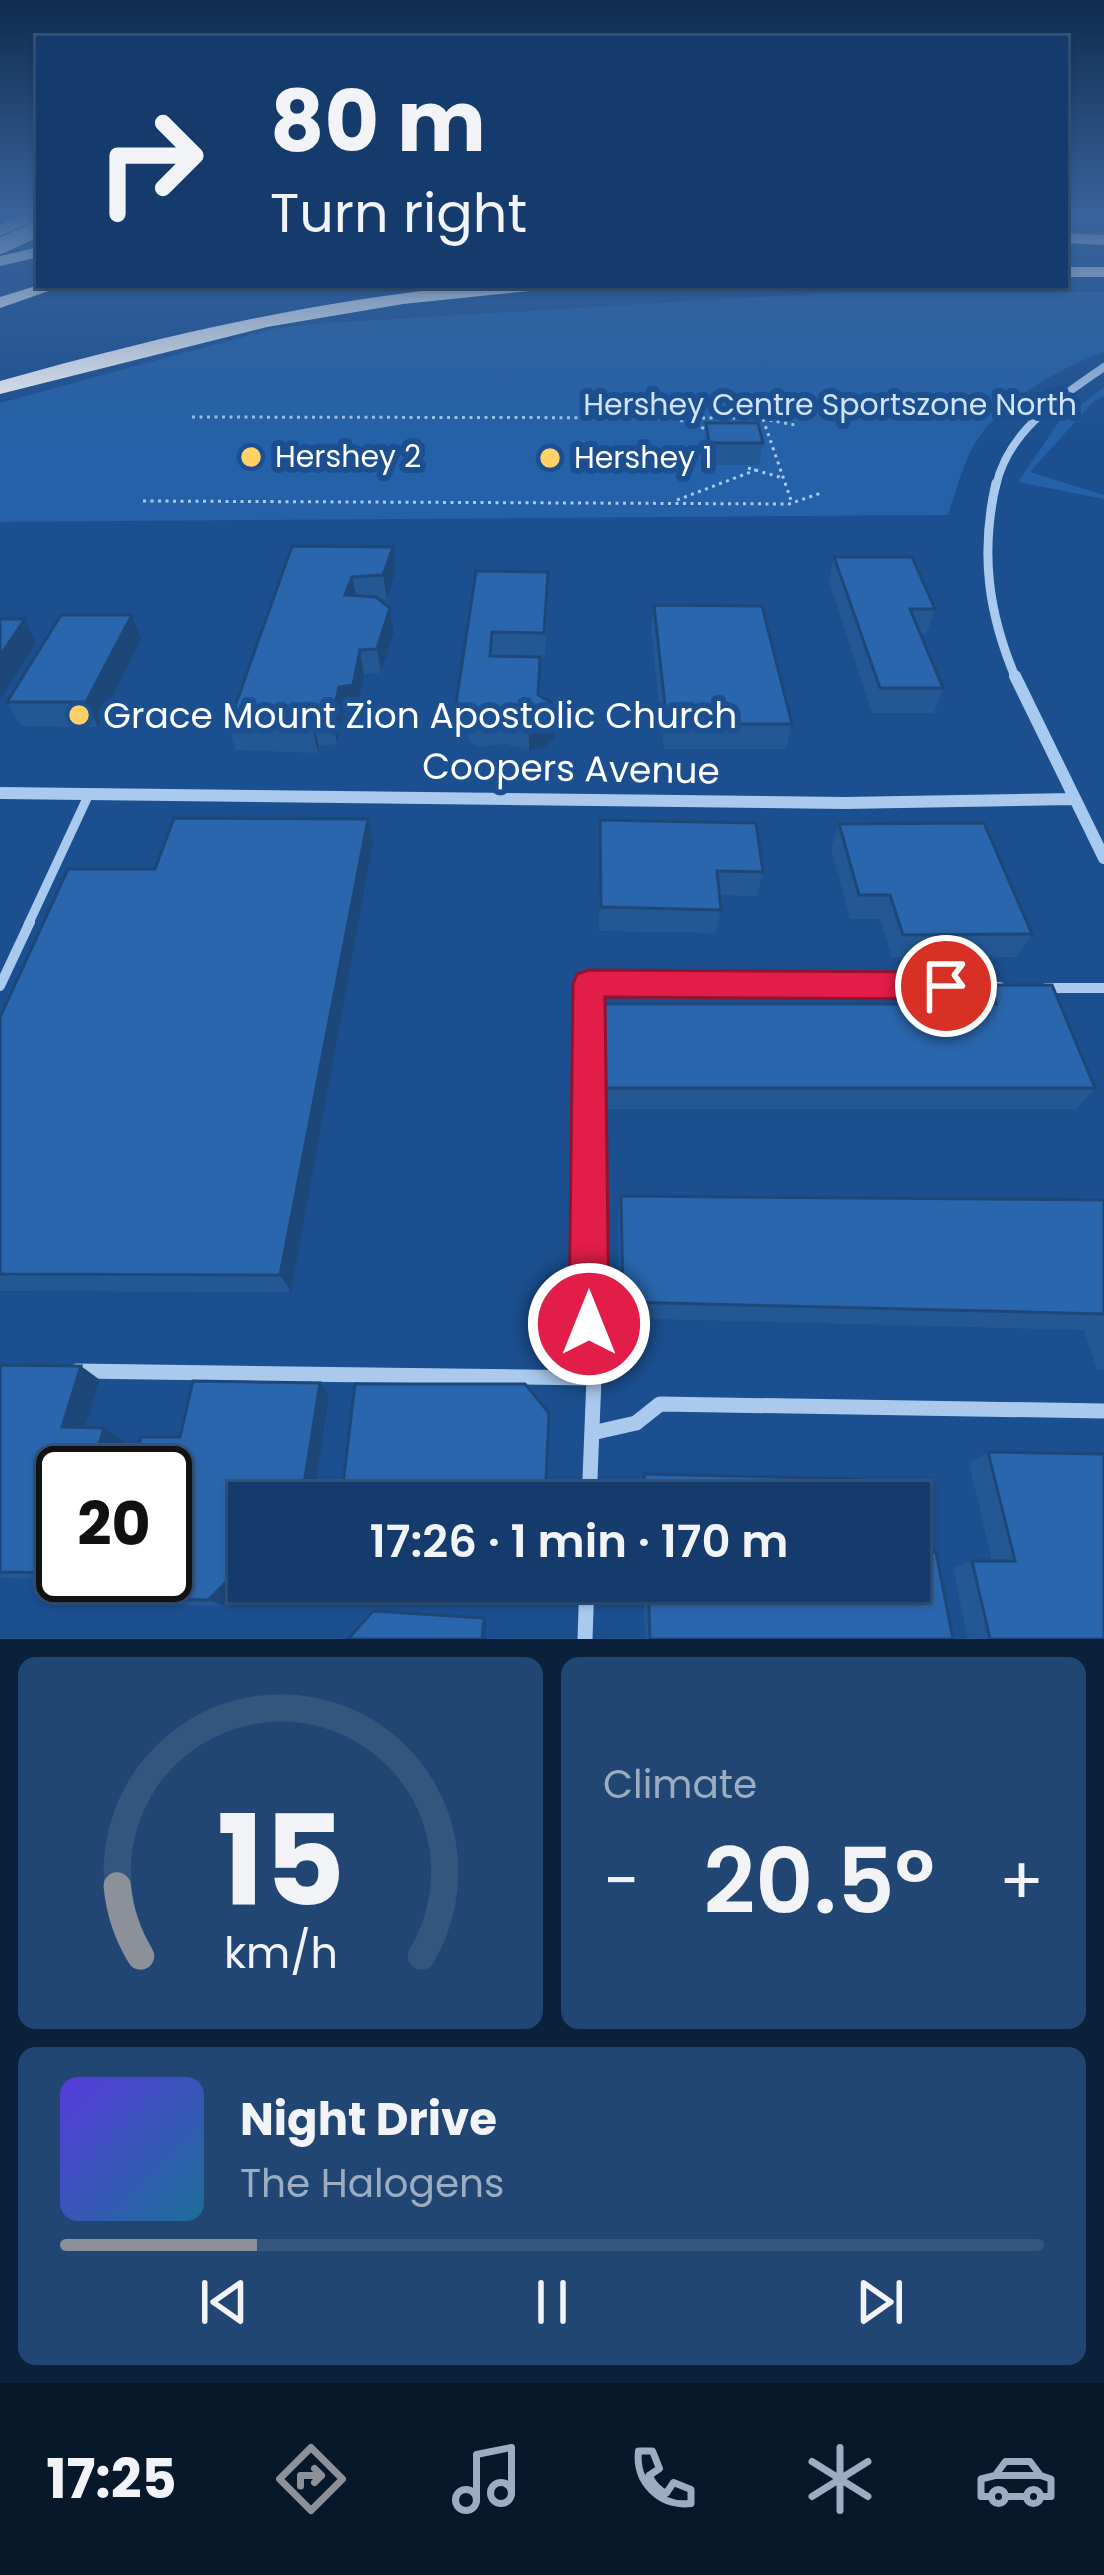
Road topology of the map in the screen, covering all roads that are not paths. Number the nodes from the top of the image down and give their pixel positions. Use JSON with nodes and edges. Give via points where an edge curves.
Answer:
{"nodes":[{"id":1,"x":32,"y":292,"type":"edge"},
{"id":2,"x":477,"y":292,"type":"edge"},
{"id":3,"x":0,"y":302,"type":"edge"},
{"id":4,"x":1104,"y":367,"type":"edge"},
{"id":5,"x":0,"y":388,"type":"edge"},
{"id":6,"x":0,"y":793,"type":"edge"},
{"id":7,"x":89,"y":794,"type":"junction"},
{"id":8,"x":1073,"y":799,"type":"junction"},
{"id":9,"x":1104,"y":859,"type":"edge"},
{"id":10,"x":0,"y":986,"type":"edge"},
{"id":11,"x":1005,"y":987,"type":"edge"},
{"id":12,"x":1028,"y":988,"type":"edge"},
{"id":13,"x":1104,"y":988,"type":"edge"},
{"id":14,"x":47,"y":1370,"type":"edge"},
{"id":15,"x":594,"y":1378,"type":"junction"},
{"id":16,"x":1104,"y":1411,"type":"edge"},
{"id":17,"x":592,"y":1433,"type":"junction"},
{"id":18,"x":591,"y":1482,"type":"edge"},
{"id":19,"x":586,"y":1602,"type":"edge"},
{"id":20,"x":585,"y":1639,"type":"edge"}],
"edges":[{"from":1,"to":3,"type":"highway"},
{"from":2,"to":5,"type":"highway","via":[[311,312]]},
{"from":4,"to":8,"type":"street","via":[[1067,387],[1019,434],[983,528],[996,627]]},
{"from":6,"to":7,"type":"street","name":"Coopers Avenue"},
{"from":7,"to":8,"type":"street","name":"Coopers Avenue"},
{"from":7,"to":10,"type":"lane"},
{"from":8,"to":9,"type":"street"},
{"from":11,"to":15,"type":"lane","via":[[589,984]]},
{"from":12,"to":13,"type":"lane"},
{"from":14,"to":15,"type":"lane"},
{"from":15,"to":17,"type":"lane"},
{"from":16,"to":17,"type":"lane","via":[[660,1404],[636,1423]]},
{"from":17,"to":18,"type":"lane"},
{"from":19,"to":20,"type":"lane"}]}
